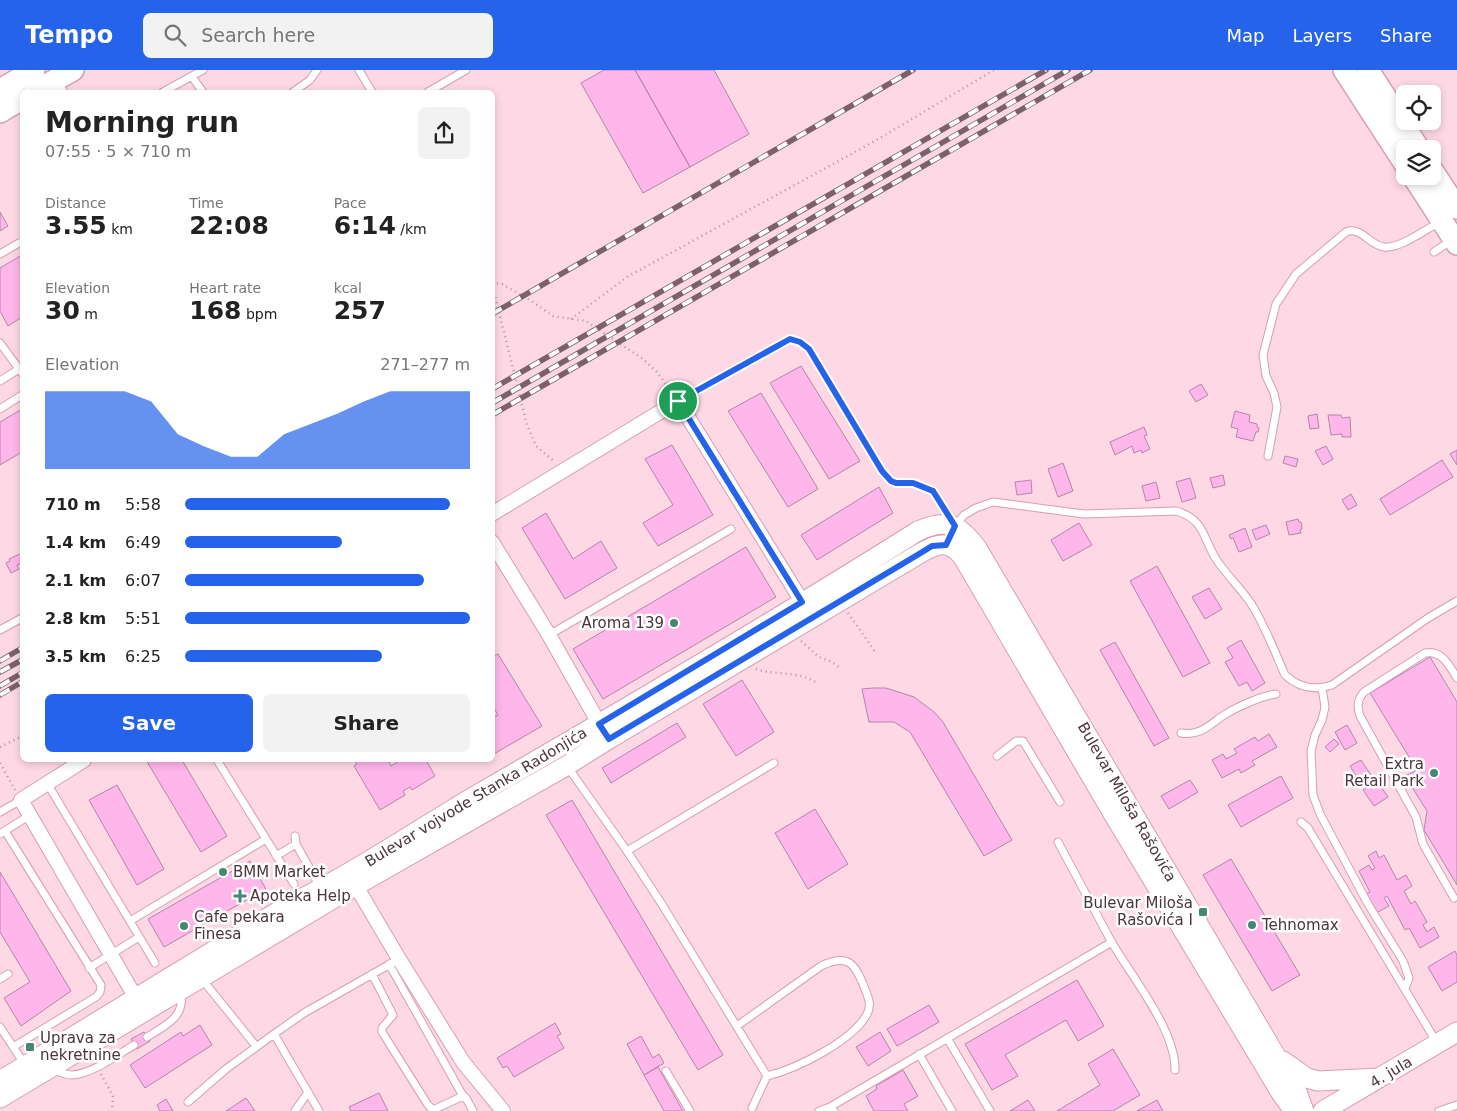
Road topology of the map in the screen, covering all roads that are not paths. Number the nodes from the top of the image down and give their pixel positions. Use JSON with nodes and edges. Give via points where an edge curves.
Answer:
{"nodes":[{"id":1,"x":34,"y":70,"type":"edge"},
{"id":2,"x":203,"y":70,"type":"edge"},
{"id":3,"x":317,"y":70,"type":"edge"},
{"id":4,"x":359,"y":70,"type":"edge"},
{"id":5,"x":466,"y":70,"type":"edge"},
{"id":6,"x":1344,"y":70,"type":"edge"},
{"id":7,"x":1368,"y":70,"type":"edge"},
{"id":8,"x":192,"y":77,"type":"junction"},
{"id":9,"x":61,"y":78,"type":"edge"},
{"id":10,"x":0,"y":90,"type":"edge"},
{"id":11,"x":38,"y":90,"type":"edge"},
{"id":12,"x":167,"y":90,"type":"edge"},
{"id":13,"x":202,"y":90,"type":"edge"},
{"id":14,"x":296,"y":90,"type":"edge"},
{"id":15,"x":371,"y":90,"type":"edge"},
{"id":16,"x":431,"y":90,"type":"edge"},
{"id":17,"x":20,"y":100,"type":"edge"},
{"id":18,"x":0,"y":112,"type":"edge"},
{"id":19,"x":1413,"y":140,"type":"edge"},
{"id":20,"x":1396,"y":150,"type":"edge"},
{"id":21,"x":1422,"y":185,"type":"edge"},
{"id":22,"x":1439,"y":185,"type":"edge"},
{"id":23,"x":1452,"y":213,"type":"edge"},
{"id":24,"x":1456,"y":240,"type":"edge"},
{"id":25,"x":19,"y":243,"type":"dead end"},
{"id":26,"x":1434,"y":252,"type":"dead end"},
{"id":27,"x":0,"y":254,"type":"edge"},
{"id":28,"x":0,"y":343,"type":"edge"},
{"id":29,"x":20,"y":368,"type":"edge"},
{"id":30,"x":20,"y":371,"type":"edge"},
{"id":31,"x":0,"y":380,"type":"edge"},
{"id":32,"x":20,"y":396,"type":"edge"},
{"id":33,"x":678,"y":401,"type":"junction"},
{"id":34,"x":0,"y":409,"type":"edge"},
{"id":35,"x":1268,"y":456,"type":"dead end"},
{"id":36,"x":495,"y":512,"type":"edge"},
{"id":37,"x":731,"y":529,"type":"dead end"},
{"id":38,"x":951,"y":535,"type":"junction"},
{"id":39,"x":495,"y":547,"type":"edge"},
{"id":40,"x":1457,"y":601,"type":"edge"},
{"id":41,"x":807,"y":610,"type":"junction"},
{"id":42,"x":20,"y":619,"type":"edge"},
{"id":43,"x":0,"y":630,"type":"edge"},
{"id":44,"x":549,"y":635,"type":"junction"},
{"id":45,"x":1457,"y":678,"type":"edge"},
{"id":46,"x":1322,"y":688,"type":"junction"},
{"id":47,"x":1276,"y":694,"type":"dead end"},
{"id":48,"x":604,"y":732,"type":"junction"},
{"id":49,"x":1181,"y":733,"type":"dead end"},
{"id":50,"x":997,"y":756,"type":"dead end"},
{"id":51,"x":81,"y":762,"type":"edge"},
{"id":52,"x":217,"y":762,"type":"edge"},
{"id":53,"x":774,"y":763,"type":"dead end"},
{"id":54,"x":566,"y":766,"type":"junction"},
{"id":55,"x":47,"y":782,"type":"junction"},
{"id":56,"x":21,"y":800,"type":"junction"},
{"id":57,"x":1060,"y":802,"type":"dead end"},
{"id":58,"x":0,"y":812,"type":"edge"},
{"id":59,"x":30,"y":815,"type":"junction"},
{"id":60,"x":1301,"y":822,"type":"dead end"},
{"id":61,"x":3,"y":832,"type":"edge"},
{"id":62,"x":295,"y":836,"type":"dead end"},
{"id":63,"x":266,"y":839,"type":"junction"},
{"id":64,"x":1058,"y":842,"type":"dead end"},
{"id":65,"x":296,"y":844,"type":"junction"},
{"id":66,"x":627,"y":851,"type":"junction"},
{"id":67,"x":276,"y":856,"type":"junction"},
{"id":68,"x":294,"y":884,"type":"dead end"},
{"id":69,"x":356,"y":886,"type":"junction"},
{"id":70,"x":324,"y":896,"type":"junction"},
{"id":71,"x":1454,"y":898,"type":"dead end"},
{"id":72,"x":130,"y":921,"type":"junction"},
{"id":73,"x":139,"y":937,"type":"junction"},
{"id":74,"x":1112,"y":942,"type":"junction"},
{"id":75,"x":111,"y":955,"type":"junction"},
{"id":76,"x":394,"y":962,"type":"junction"},
{"id":77,"x":155,"y":963,"type":"dead end"},
{"id":78,"x":89,"y":968,"type":"junction"},
{"id":79,"x":8,"y":974,"type":"dead end"},
{"id":80,"x":372,"y":974,"type":"junction"},
{"id":81,"x":201,"y":978,"type":"junction"},
{"id":82,"x":0,"y":979,"type":"edge"},
{"id":83,"x":180,"y":990,"type":"junction"},
{"id":84,"x":1405,"y":990,"type":"junction"},
{"id":85,"x":140,"y":1005,"type":"junction"},
{"id":86,"x":737,"y":1026,"type":"junction"},
{"id":87,"x":0,"y":1027,"type":"edge"},
{"id":88,"x":1457,"y":1032,"type":"edge"},
{"id":89,"x":274,"y":1034,"type":"junction"},
{"id":90,"x":147,"y":1037,"type":"dead end"},
{"id":91,"x":947,"y":1038,"type":"junction"},
{"id":92,"x":1438,"y":1044,"type":"junction"},
{"id":93,"x":134,"y":1045,"type":"dead end"},
{"id":94,"x":256,"y":1046,"type":"junction"},
{"id":95,"x":13,"y":1047,"type":"junction"},
{"id":96,"x":919,"y":1054,"type":"junction"},
{"id":97,"x":1274,"y":1054,"type":"junction"},
{"id":98,"x":25,"y":1066,"type":"junction"},
{"id":99,"x":50,"y":1068,"type":"junction"},
{"id":100,"x":1175,"y":1070,"type":"dead end"},
{"id":101,"x":666,"y":1071,"type":"dead end"},
{"id":102,"x":767,"y":1076,"type":"junction"},
{"id":103,"x":0,"y":1081,"type":"edge"},
{"id":104,"x":1374,"y":1082,"type":"junction"},
{"id":105,"x":308,"y":1092,"type":"junction"},
{"id":106,"x":463,"y":1096,"type":"junction"},
{"id":107,"x":0,"y":1098,"type":"edge"},
{"id":108,"x":188,"y":1102,"type":"dead end"},
{"id":109,"x":1457,"y":1105,"type":"edge"},
{"id":110,"x":752,"y":1108,"type":"dead end"},
{"id":111,"x":832,"y":1109,"type":"edge"},
{"id":112,"x":295,"y":1111,"type":"edge"},
{"id":113,"x":319,"y":1111,"type":"edge"},
{"id":114,"x":433,"y":1111,"type":"edge"},
{"id":115,"x":473,"y":1111,"type":"edge"},
{"id":116,"x":503,"y":1111,"type":"edge"},
{"id":117,"x":690,"y":1111,"type":"edge"},
{"id":118,"x":819,"y":1111,"type":"edge"},
{"id":119,"x":952,"y":1111,"type":"edge"},
{"id":120,"x":990,"y":1111,"type":"edge"},
{"id":121,"x":1294,"y":1111,"type":"edge"},
{"id":122,"x":1304,"y":1111,"type":"edge"},
{"id":123,"x":1323,"y":1111,"type":"edge"},
{"id":124,"x":1353,"y":1111,"type":"edge"},
{"id":125,"x":1440,"y":1111,"type":"edge"}],
"edges":[{"from":1,"to":10,"type":"main road"},
{"from":2,"to":8,"type":"lane"},
{"from":3,"to":14,"type":"lane"},
{"from":4,"to":15,"type":"lane"},
{"from":5,"to":16,"type":"lane"},
{"from":6,"to":20,"type":"main road"},
{"from":7,"to":19,"type":"main road"},
{"from":8,"to":12,"type":"lane"},
{"from":8,"to":13,"type":"lane"},
{"from":9,"to":11,"type":"main road"},
{"from":17,"to":18,"type":"main road"},
{"from":21,"to":23,"type":"main road"},
{"from":22,"to":23,"type":"main road"},
{"from":23,"to":24,"type":"main road"},
{"from":23,"to":35,"type":"lane","via":[[1396,246],[1383,247],[1358,232],[1346,232],[1296,274],[1276,304],[1263,355],[1266,376],[1277,407]]},
{"from":24,"to":26,"type":"lane"},
{"from":25,"to":27,"type":"lane"},
{"from":28,"to":29,"type":"lane"},
{"from":30,"to":31,"type":"lane"},
{"from":32,"to":34,"type":"lane"},
{"from":33,"to":36,"type":"street"},
{"from":33,"to":38,"type":"lane","via":[[790,339],[800,342],[809,349],[882,471],[896,483],[913,483],[933,491]]},
{"from":33,"to":41,"type":"street"},
{"from":37,"to":44,"type":"lane"},
{"from":38,"to":41,"type":"street","name":"Bulevar vojvode Stanka Radonjića","via":[[840,601]]},
{"from":38,"to":41,"type":"street","name":"Bulevar vojvode Stanka Radonjića","via":[[939,524],[918,531]]},
{"from":38,"to":46,"type":"lane","via":[[964,515],[993,502],[1084,514],[1176,511],[1185,514],[1200,526],[1217,561],[1249,601],[1286,675],[1301,686]]},
{"from":38,"to":97,"type":"street","name":"Bulevar Miloša Rašovića","via":[[964,532],[977,548]]},
{"from":38,"to":121,"type":"street","name":"Bulevar Miloša Rašovića","via":[[1116,818]]},
{"from":39,"to":44,"type":"street"},
{"from":40,"to":46,"type":"lane","via":[[1332,685]]},
{"from":41,"to":48,"type":"street","name":"Bulevar vojvode Stanka Radonjića"},
{"from":41,"to":48,"type":"street","name":"Bulevar vojvode Stanka Radonjića","via":[[795,628],[746,658]]},
{"from":42,"to":43,"type":"lane"},
{"from":44,"to":48,"type":"street"},
{"from":45,"to":71,"type":"lane","via":[[1447,661],[1438,654],[1425,653],[1364,692],[1358,703],[1360,716],[1416,817],[1423,844]]},
{"from":46,"to":84,"type":"lane","via":[[1325,707],[1311,751],[1313,795],[1368,904],[1403,961],[1409,978]]},
{"from":47,"to":49,"type":"lane","via":[[1225,715],[1192,735]]},
{"from":48,"to":54,"type":"street","name":"Bulevar vojvode Stanka Radonjića"},
{"from":48,"to":70,"type":"street","name":"Bulevar vojvode Stanka Radonjića"},
{"from":50,"to":57,"type":"lane","via":[[1016,741],[1023,742]]},
{"from":51,"to":55,"type":"street"},
{"from":52,"to":63,"type":"lane"},
{"from":53,"to":66,"type":"lane"},
{"from":54,"to":66,"type":"lane"},
{"from":54,"to":69,"type":"street","name":"Bulevar vojvode Stanka Radonjića"},
{"from":55,"to":56,"type":"street"},
{"from":55,"to":72,"type":"lane"},
{"from":56,"to":58,"type":"lane"},
{"from":56,"to":59,"type":"street"},
{"from":59,"to":61,"type":"lane"},
{"from":59,"to":75,"type":"street"},
{"from":60,"to":84,"type":"lane","via":[[1308,828]]},
{"from":61,"to":78,"type":"lane"},
{"from":62,"to":65,"type":"lane"},
{"from":63,"to":67,"type":"lane"},
{"from":63,"to":72,"type":"lane"},
{"from":64,"to":74,"type":"lane"},
{"from":65,"to":67,"type":"lane"},
{"from":65,"to":70,"type":"lane"},
{"from":66,"to":86,"type":"lane"},
{"from":67,"to":68,"type":"lane"},
{"from":69,"to":70,"type":"street","name":"Bulevar vojvode Stanka Radonjića"},
{"from":69,"to":76,"type":"street"},
{"from":70,"to":81,"type":"street","name":"Bulevar vojvode Stanka Radonjića"},
{"from":70,"to":85,"type":"street","name":"Bulevar vojvode Stanka Radonjića","via":[[288,906]]},
{"from":72,"to":73,"type":"lane"},
{"from":73,"to":75,"type":"lane"},
{"from":73,"to":77,"type":"lane"},
{"from":74,"to":91,"type":"lane"},
{"from":74,"to":100,"type":"lane","via":[[1168,1035]]},
{"from":75,"to":78,"type":"lane"},
{"from":75,"to":85,"type":"street"},
{"from":76,"to":80,"type":"lane"},
{"from":76,"to":106,"type":"lane"},
{"from":76,"to":116,"type":"street","via":[[463,1062]]},
{"from":78,"to":95,"type":"lane","via":[[100,986],[96,997]]},
{"from":79,"to":82,"type":"lane"},
{"from":80,"to":89,"type":"lane"},
{"from":80,"to":114,"type":"lane","via":[[393,1015],[382,1032]]},
{"from":81,"to":83,"type":"street","name":"Bulevar vojvode Stanka Radonjića"},
{"from":81,"to":94,"type":"lane"},
{"from":83,"to":85,"type":"street","name":"Bulevar vojvode Stanka Radonjića"},
{"from":83,"to":90,"type":"lane","via":[[183,1001],[178,1014]]},
{"from":84,"to":92,"type":"lane"},
{"from":85,"to":98,"type":"street","name":"Bulevar vojvode Stanka Radonjića"},
{"from":85,"to":99,"type":"street","name":"Bulevar vojvode Stanka Radonjića"},
{"from":86,"to":102,"type":"lane"},
{"from":86,"to":102,"type":"lane","via":[[820,966],[837,960],[845,961],[858,971],[870,1007],[862,1022],[841,1042]]},
{"from":87,"to":95,"type":"lane"},
{"from":88,"to":92,"type":"street","name":"4. jula"},
{"from":89,"to":94,"type":"lane"},
{"from":89,"to":105,"type":"lane"},
{"from":91,"to":96,"type":"lane"},
{"from":91,"to":120,"type":"lane"},
{"from":92,"to":104,"type":"street","name":"4. jula"},
{"from":93,"to":99,"type":"lane","via":[[80,1073],[71,1075]]},
{"from":94,"to":108,"type":"lane"},
{"from":95,"to":98,"type":"lane"},
{"from":96,"to":111,"type":"lane"},
{"from":96,"to":119,"type":"lane"},
{"from":97,"to":104,"type":"street","via":[[1307,1078]]},
{"from":97,"to":122,"type":"street","name":"Bulevar Miloša Rašovića","via":[[1297,1092]]},
{"from":98,"to":103,"type":"street","name":"Bulevar vojvode Stanka Radonjića"},
{"from":99,"to":107,"type":"street","name":"Bulevar vojvode Stanka Radonjića"},
{"from":101,"to":117,"type":"lane"},
{"from":102,"to":110,"type":"lane"},
{"from":104,"to":123,"type":"street","name":"4. jula"},
{"from":104,"to":124,"type":"street"},
{"from":105,"to":112,"type":"lane"},
{"from":105,"to":113,"type":"lane"},
{"from":106,"to":114,"type":"lane"},
{"from":106,"to":115,"type":"lane"},
{"from":109,"to":125,"type":"lane"},
{"from":111,"to":118,"type":"lane"}]}
